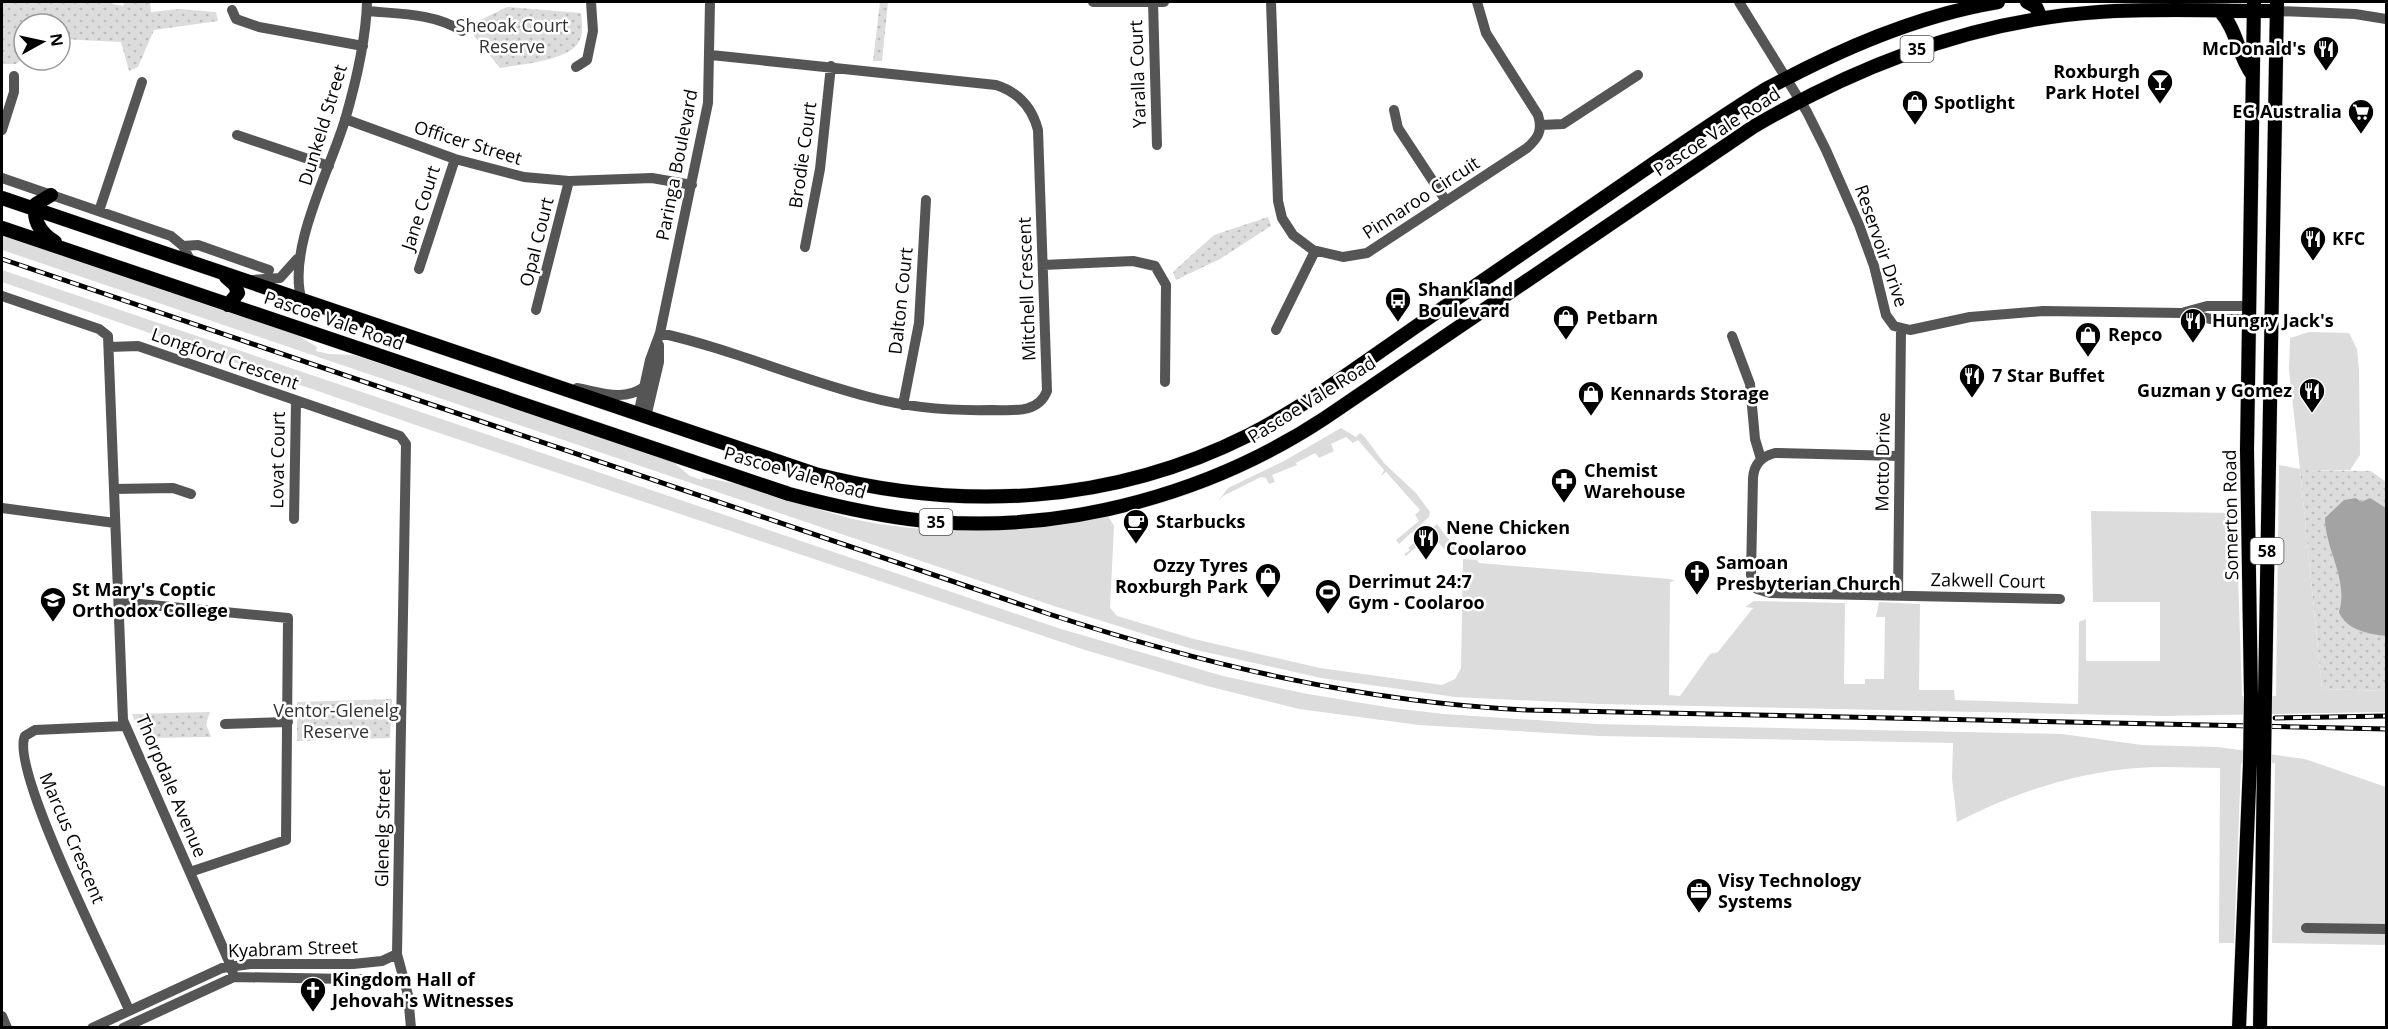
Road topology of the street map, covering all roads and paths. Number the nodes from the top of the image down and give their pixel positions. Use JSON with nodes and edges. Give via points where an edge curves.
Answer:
{"nodes":[{"id":1,"x":591,"y":2,"type":"edge"},
{"id":2,"x":711,"y":2,"type":"edge"},
{"id":3,"x":1093,"y":2,"type":"edge"},
{"id":4,"x":1153,"y":2,"type":"edge"},
{"id":5,"x":1164,"y":2,"type":"edge"},
{"id":6,"x":1271,"y":2,"type":"edge"},
{"id":7,"x":1477,"y":2,"type":"edge"},
{"id":8,"x":1739,"y":2,"type":"edge"},
{"id":9,"x":1998,"y":2,"type":"edge"},
{"id":10,"x":2027,"y":2,"type":"edge"},
{"id":11,"x":367,"y":6,"type":"edge"},
{"id":12,"x":2254,"y":6,"type":"edge"},
{"id":13,"x":2277,"y":6,"type":"edge"},
{"id":14,"x":232,"y":10,"type":"dead end"},
{"id":15,"x":2220,"y":11,"type":"junction"},
{"id":16,"x":2041,"y":18,"type":"junction"},
{"id":17,"x":2386,"y":19,"type":"edge"},
{"id":18,"x":462,"y":31,"type":"dead end"},
{"id":19,"x":363,"y":46,"type":"junction"},
{"id":20,"x":711,"y":55,"type":"junction"},
{"id":21,"x":831,"y":66,"type":"junction"},
{"id":22,"x":576,"y":67,"type":"dead end"},
{"id":23,"x":1640,"y":74,"type":"dead end"},
{"id":24,"x":14,"y":76,"type":"dead end"},
{"id":25,"x":2253,"y":76,"type":"junction"},
{"id":26,"x":1787,"y":78,"type":"junction"},
{"id":27,"x":142,"y":82,"type":"dead end"},
{"id":28,"x":1800,"y":100,"type":"junction"},
{"id":29,"x":1395,"y":109,"type":"dead end"},
{"id":30,"x":345,"y":119,"type":"junction"},
{"id":31,"x":1541,"y":125,"type":"junction"},
{"id":32,"x":2,"y":130,"type":"edge"},
{"id":33,"x":237,"y":135,"type":"dead end"},
{"id":34,"x":1158,"y":147,"type":"dead end"},
{"id":35,"x":455,"y":159,"type":"junction"},
{"id":36,"x":329,"y":166,"type":"junction"},
{"id":37,"x":2,"y":178,"type":"edge"},
{"id":38,"x":569,"y":182,"type":"junction"},
{"id":39,"x":692,"y":185,"type":"junction"},
{"id":40,"x":51,"y":195,"type":"junction"},
{"id":41,"x":927,"y":197,"type":"dead end"},
{"id":42,"x":2,"y":198,"type":"edge"},
{"id":43,"x":1446,"y":201,"type":"junction"},
{"id":44,"x":35,"y":209,"type":"junction"},
{"id":45,"x":99,"y":211,"type":"junction"},
{"id":46,"x":2,"y":228,"type":"edge"},
{"id":47,"x":183,"y":246,"type":"junction"},
{"id":48,"x":68,"y":250,"type":"junction"},
{"id":49,"x":804,"y":250,"type":"dead end"},
{"id":50,"x":1315,"y":251,"type":"junction"},
{"id":51,"x":299,"y":256,"type":"junction"},
{"id":52,"x":191,"y":262,"type":"junction"},
{"id":53,"x":1043,"y":265,"type":"junction"},
{"id":54,"x":418,"y":269,"type":"dead end"},
{"id":55,"x":269,"y":270,"type":"dead end"},
{"id":56,"x":216,"y":271,"type":"junction"},
{"id":57,"x":241,"y":279,"type":"junction"},
{"id":58,"x":2,"y":296,"type":"edge"},
{"id":59,"x":302,"y":301,"type":"junction"},
{"id":60,"x":228,"y":304,"type":"junction"},
{"id":61,"x":2,"y":308,"type":"edge"},
{"id":62,"x":536,"y":310,"type":"dead end"},
{"id":63,"x":2249,"y":312,"type":"junction"},
{"id":64,"x":2271,"y":313,"type":"junction"},
{"id":65,"x":1274,"y":330,"type":"dead end"},
{"id":66,"x":1901,"y":330,"type":"junction"},
{"id":67,"x":660,"y":333,"type":"junction"},
{"id":68,"x":1732,"y":336,"type":"dead end"},
{"id":69,"x":109,"y":347,"type":"junction"},
{"id":70,"x":1343,"y":377,"type":"junction"},
{"id":71,"x":1165,"y":384,"type":"dead end"},
{"id":72,"x":644,"y":387,"type":"junction"},
{"id":73,"x":563,"y":389,"type":"junction"},
{"id":74,"x":1356,"y":396,"type":"junction"},
{"id":75,"x":296,"y":401,"type":"junction"},
{"id":76,"x":903,"y":405,"type":"junction"},
{"id":77,"x":642,"y":416,"type":"junction"},
{"id":78,"x":635,"y":442,"type":"junction"},
{"id":79,"x":407,"y":448,"type":"joint"},
{"id":80,"x":1899,"y":456,"type":"junction"},
{"id":81,"x":1761,"y":459,"type":"junction"},
{"id":82,"x":114,"y":489,"type":"junction"},
{"id":83,"x":192,"y":494,"type":"dead end"},
{"id":84,"x":2,"y":508,"type":"edge"},
{"id":85,"x":294,"y":519,"type":"dead end"},
{"id":86,"x":115,"y":523,"type":"junction"},
{"id":87,"x":1898,"y":596,"type":"junction"},
{"id":88,"x":2060,"y":598,"type":"dead end"},
{"id":89,"x":119,"y":602,"type":"junction"},
{"id":90,"x":2258,"y":696,"type":"junction"},
{"id":91,"x":288,"y":722,"type":"junction"},
{"id":92,"x":225,"y":724,"type":"dead end"},
{"id":93,"x":124,"y":726,"type":"junction"},
{"id":94,"x":2257,"y":763,"type":"junction"},
{"id":95,"x":190,"y":872,"type":"junction"},
{"id":96,"x":2306,"y":928,"type":"dead end"},
{"id":97,"x":2386,"y":929,"type":"edge"},
{"id":98,"x":397,"y":954,"type":"junction"},
{"id":99,"x":231,"y":966,"type":"junction"},
{"id":100,"x":234,"y":977,"type":"junction"},
{"id":101,"x":403,"y":980,"type":"junction"},
{"id":102,"x":129,"y":1010,"type":"junction"},
{"id":103,"x":2,"y":1016,"type":"edge"},
{"id":104,"x":7,"y":1028,"type":"edge"},
{"id":105,"x":92,"y":1028,"type":"edge"},
{"id":106,"x":123,"y":1028,"type":"edge"},
{"id":107,"x":411,"y":1028,"type":"edge"},
{"id":108,"x":2239,"y":1028,"type":"edge"},
{"id":109,"x":2260,"y":1028,"type":"edge"}],
"edges":[{"from":1,"to":22,"type":"street","via":[[592,40],[587,60]]},
{"from":2,"to":20,"type":"street","name":"Paringa Boulevard"},
{"from":3,"to":4,"type":"street"},
{"from":4,"to":5,"type":"street"},
{"from":4,"to":34,"type":"street","name":"Yaralla Court"},
{"from":6,"to":50,"type":"street","name":"Pinnaroo Circuit","via":[[1278,201],[1282,218],[1293,235]]},
{"from":7,"to":31,"type":"street","via":[[1486,33]]},
{"from":8,"to":26,"type":"street"},
{"from":9,"to":26,"type":"main road","name":"Pascoe Vale Road","number":"35","via":[[1896,29]]},
{"from":10,"to":16,"type":"main road","via":[[2036,7]]},
{"from":11,"to":18,"type":"street","via":[[433,18]]},
{"from":11,"to":19,"type":"street","name":"Dunkeld Street"},
{"from":12,"to":13,"type":"main road","name":"Pascoe Vale Road","number":"35"},
{"from":12,"to":15,"type":"main road","name":"Pascoe Vale Road","number":"35"},
{"from":12,"to":25,"type":"main road","name":"Somerton Road","number":"58"},
{"from":13,"to":17,"type":"street"},
{"from":13,"to":64,"type":"main road","name":"Somerton Road","number":"58"},
{"from":14,"to":19,"type":"street","via":[[237,19],[259,27]]},
{"from":15,"to":16,"type":"main road","name":"Pascoe Vale Road","number":"35","via":[[2101,12]]},
{"from":15,"to":25,"type":"main road","via":[[2232,28]]},
{"from":16,"to":28,"type":"main road","name":"Pascoe Vale Road","number":"35","via":[[1963,34],[1911,51],[1865,68]]},
{"from":19,"to":30,"type":"street","name":"Dunkeld Street"},
{"from":20,"to":21,"type":"street","name":"Mitchell Crescent"},
{"from":20,"to":39,"type":"street","name":"Paringa Boulevard","via":[[708,103]]},
{"from":21,"to":49,"type":"street","name":"Brodie Court","via":[[820,169]]},
{"from":21,"to":53,"type":"street","name":"Mitchell Crescent","via":[[996,85],[1018,96],[1034,116],[1038,130]]},
{"from":23,"to":31,"type":"street","via":[[1563,124]]},
{"from":24,"to":32,"type":"street","via":[[14,92]]},
{"from":25,"to":63,"type":"main road","name":"Somerton Road","number":"58"},
{"from":26,"to":28,"type":"street","name":"Reservoir Drive"},
{"from":26,"to":70,"type":"main road","name":"Pascoe Vale Road","number":"35","via":[[1727,113]]},
{"from":27,"to":45,"type":"street"},
{"from":28,"to":66,"type":"street","name":"Reservoir Drive","via":[[1858,221],[1886,315]]},
{"from":28,"to":74,"type":"main road","name":"Pascoe Vale Road","number":"35","via":[[1721,148]]},
{"from":29,"to":43,"type":"street","via":[[1398,128]]},
{"from":30,"to":35,"type":"street","name":"Officer Street"},
{"from":30,"to":36,"type":"street","name":"Dunkeld Street"},
{"from":31,"to":43,"type":"street","name":"Pinnaroo Circuit","via":[[1540,133],[1527,148]]},
{"from":33,"to":36,"type":"street"},
{"from":35,"to":38,"type":"street","name":"Officer Street","via":[[524,177]]},
{"from":35,"to":54,"type":"street","name":"Jane Court"},
{"from":36,"to":51,"type":"street","name":"Dunkeld Street"},
{"from":37,"to":40,"type":"street"},
{"from":38,"to":39,"type":"street","name":"Officer Street","via":[[652,178]]},
{"from":38,"to":62,"type":"street","name":"Opal Court"},
{"from":39,"to":67,"type":"street","name":"Paringa Boulevard"},
{"from":40,"to":44,"type":"main road","via":[[39,200]]},
{"from":40,"to":45,"type":"street"},
{"from":41,"to":76,"type":"street","name":"Dalton Court","via":[[919,323]]},
{"from":42,"to":44,"type":"main road","name":"Pascoe Vale Road","number":"35"},
{"from":43,"to":50,"type":"street","name":"Pinnaroo Circuit","via":[[1367,253],[1343,257]]},
{"from":44,"to":48,"type":"main road","via":[[42,232]]},
{"from":44,"to":52,"type":"main road","name":"Pascoe Vale Road","number":"35"},
{"from":45,"to":47,"type":"street","via":[[171,236]]},
{"from":46,"to":48,"type":"main road","name":"Pascoe Vale Road","number":"35"},
{"from":47,"to":52,"type":"street"},
{"from":47,"to":55,"type":"street","via":[[198,245]]},
{"from":48,"to":60,"type":"main road","name":"Pascoe Vale Road","number":"35"},
{"from":50,"to":65,"type":"street"},
{"from":51,"to":57,"type":"street","name":"Dunkeld Street","via":[[280,278]]},
{"from":51,"to":59,"type":"street","name":"Dunkeld Street"},
{"from":52,"to":56,"type":"main road","name":"Pascoe Vale Road","number":"35"},
{"from":53,"to":71,"type":"street","via":[[1133,261],[1155,266],[1166,285]]},
{"from":53,"to":76,"type":"street","name":"Mitchell Crescent","via":[[1047,392],[1043,401],[1020,410],[940,410]]},
{"from":56,"to":57,"type":"main road","name":"Pascoe Vale Road","number":"35"},
{"from":56,"to":60,"type":"main road","via":[[230,279],[238,290]]},
{"from":57,"to":59,"type":"main road","name":"Pascoe Vale Road","number":"35"},
{"from":58,"to":61,"type":"street"},
{"from":58,"to":69,"type":"street","via":[[99,329],[108,336]]},
{"from":59,"to":73,"type":"main road","name":"Pascoe Vale Road","number":"35"},
{"from":60,"to":78,"type":"main road","name":"Pascoe Vale Road","number":"35"},
{"from":63,"to":64,"type":"main road"},
{"from":63,"to":66,"type":"street","name":"Reservoir Drive","via":[[2211,320],[2182,313],[1997,313]]},
{"from":63,"to":90,"type":"main road","name":"Somerton Road","number":"58","via":[[2247,450]]},
{"from":64,"to":90,"type":"main road","name":"Somerton Road","number":"58"},
{"from":66,"to":80,"type":"street","name":"Motto Drive"},
{"from":67,"to":72,"type":"street","name":"Paringa Boulevard"},
{"from":67,"to":76,"type":"street","name":"Mitchell Crescent","via":[[714,345]]},
{"from":67,"to":77,"type":"street","name":"Paringa Boulevard","via":[[659,362]]},
{"from":68,"to":81,"type":"street","via":[[1750,384],[1755,439]]},
{"from":69,"to":75,"type":"street","name":"Longford Crescent","via":[[138,346]]},
{"from":69,"to":82,"type":"street","name":"Thorpdale Avenue"},
{"from":70,"to":74,"type":"main road"},
{"from":70,"to":77,"type":"main road","name":"Pascoe Vale Road","number":"35","via":[[1249,434],[1184,462],[1104,484],[1018,496],[955,497],[875,488],[815,474]]},
{"from":72,"to":73,"type":"street","via":[[630,394],[615,395],[568,386]]},
{"from":72,"to":77,"type":"street","name":"Paringa Boulevard"},
{"from":73,"to":77,"type":"main road","name":"Pascoe Vale Road","number":"35"},
{"from":74,"to":78,"type":"main road","name":"Pascoe Vale Road","number":"35","via":[[1272,450],[1169,493],[1089,513],[1012,522],[938,522],[859,511],[789,494]]},
{"from":75,"to":79,"type":"street","name":"Longford Crescent","via":[[400,436]]},
{"from":75,"to":85,"type":"street","name":"Lovat Court"},
{"from":77,"to":78,"type":"main road"},
{"from":79,"to":98,"type":"street","name":"Glenelg Street"},
{"from":80,"to":81,"type":"street","via":[[1775,453]]},
{"from":80,"to":87,"type":"street","name":"Motto Drive"},
{"from":81,"to":87,"type":"street","name":"Zakwell Court","via":[[1753,478],[1751,575],[1757,589],[1770,593]]},
{"from":82,"to":83,"type":"street","via":[[173,488]]},
{"from":82,"to":86,"type":"street","name":"Thorpdale Avenue"},
{"from":84,"to":86,"type":"street"},
{"from":86,"to":89,"type":"street","name":"Thorpdale Avenue"},
{"from":87,"to":88,"type":"street","name":"Zakwell Court"},
{"from":89,"to":91,"type":"street","via":[[288,618]]},
{"from":89,"to":93,"type":"street","name":"Thorpdale Avenue"},
{"from":90,"to":94,"type":"main road","name":"Somerton Road","number":"58","bridge":true},
{"from":91,"to":92,"type":"street"},
{"from":91,"to":95,"type":"street","via":[[286,840]]},
{"from":93,"to":95,"type":"street","name":"Thorpdale Avenue"},
{"from":93,"to":102,"type":"street","name":"Marcus Crescent","via":[[35,730],[25,736],[22,750],[38,806]]},
{"from":94,"to":108,"type":"main road","name":"Somerton Road","number":"58"},
{"from":94,"to":109,"type":"main road","name":"Somerton Road","number":"58"},
{"from":95,"to":99,"type":"street","name":"Thorpdale Avenue"},
{"from":96,"to":97,"type":"street"},
{"from":98,"to":99,"type":"street","name":"Kyabram Street","via":[[382,961],[353,964]]},
{"from":98,"to":101,"type":"street","name":"Glenelg Street"},
{"from":99,"to":100,"type":"street","name":"Thorpdale Avenue"},
{"from":99,"to":102,"type":"street","name":"Kyabram Street"},
{"from":100,"to":101,"type":"street","name":"Kyabram Street"},
{"from":100,"to":106,"type":"street","name":"Kyabram Street"},
{"from":101,"to":107,"type":"street","name":"Glenelg Street"},
{"from":102,"to":105,"type":"street","name":"Kyabram Street"},
{"from":103,"to":104,"type":"street"}]}
